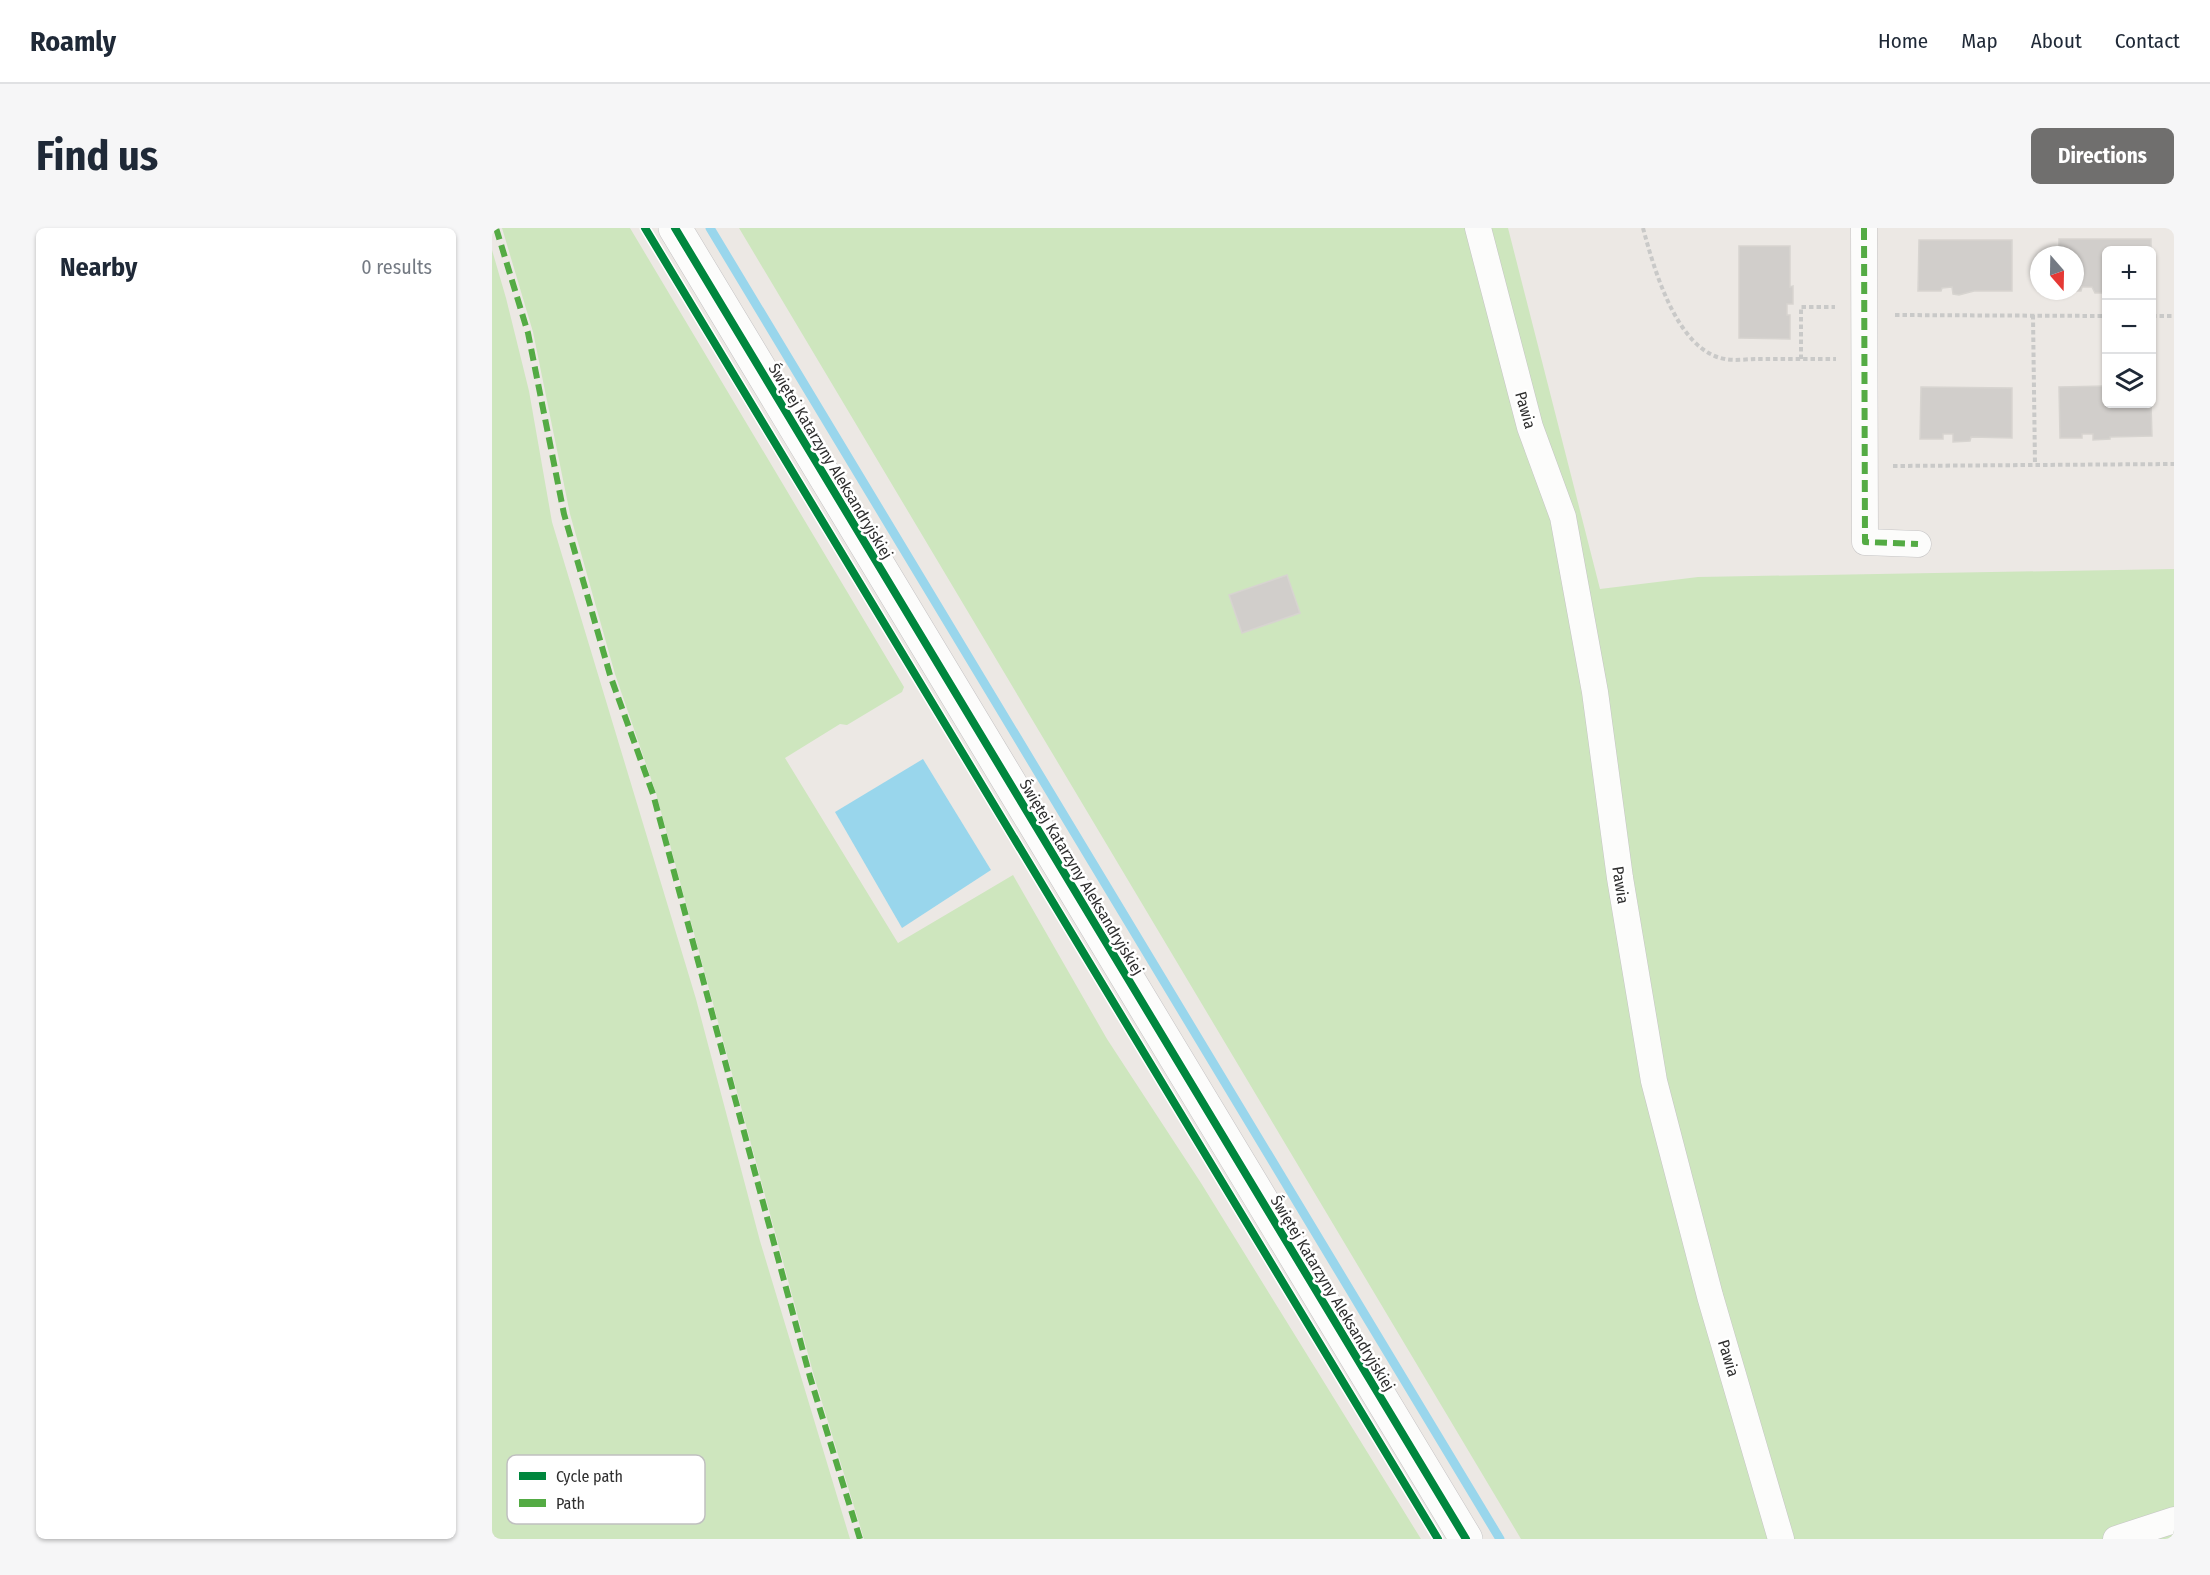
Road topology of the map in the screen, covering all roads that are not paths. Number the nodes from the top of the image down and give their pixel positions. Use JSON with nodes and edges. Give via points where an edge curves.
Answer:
{"nodes":[{"id":1,"x":675,"y":228,"type":"edge"},
{"id":2,"x":1478,"y":228,"type":"edge"},
{"id":3,"x":1864,"y":228,"type":"edge"},
{"id":4,"x":1918,"y":544,"type":"dead end"},
{"id":5,"x":2174,"y":1520,"type":"edge"},
{"id":6,"x":1466,"y":1539,"type":"edge"},
{"id":7,"x":1781,"y":1539,"type":"edge"},
{"id":8,"x":2116,"y":1539,"type":"edge"}],
"edges":[{"from":1,"to":6,"type":"street","name":"Świętej Katarzyny Aleksandryjskiej"},
{"from":2,"to":7,"type":"street","name":"Pawia","via":[[1530,427],[1563,517],[1595,692],[1620,878],[1654,1081],[1710,1296]]},
{"from":3,"to":4,"type":"street","via":[[1865,542]]},
{"from":5,"to":8,"type":"street"}]}
